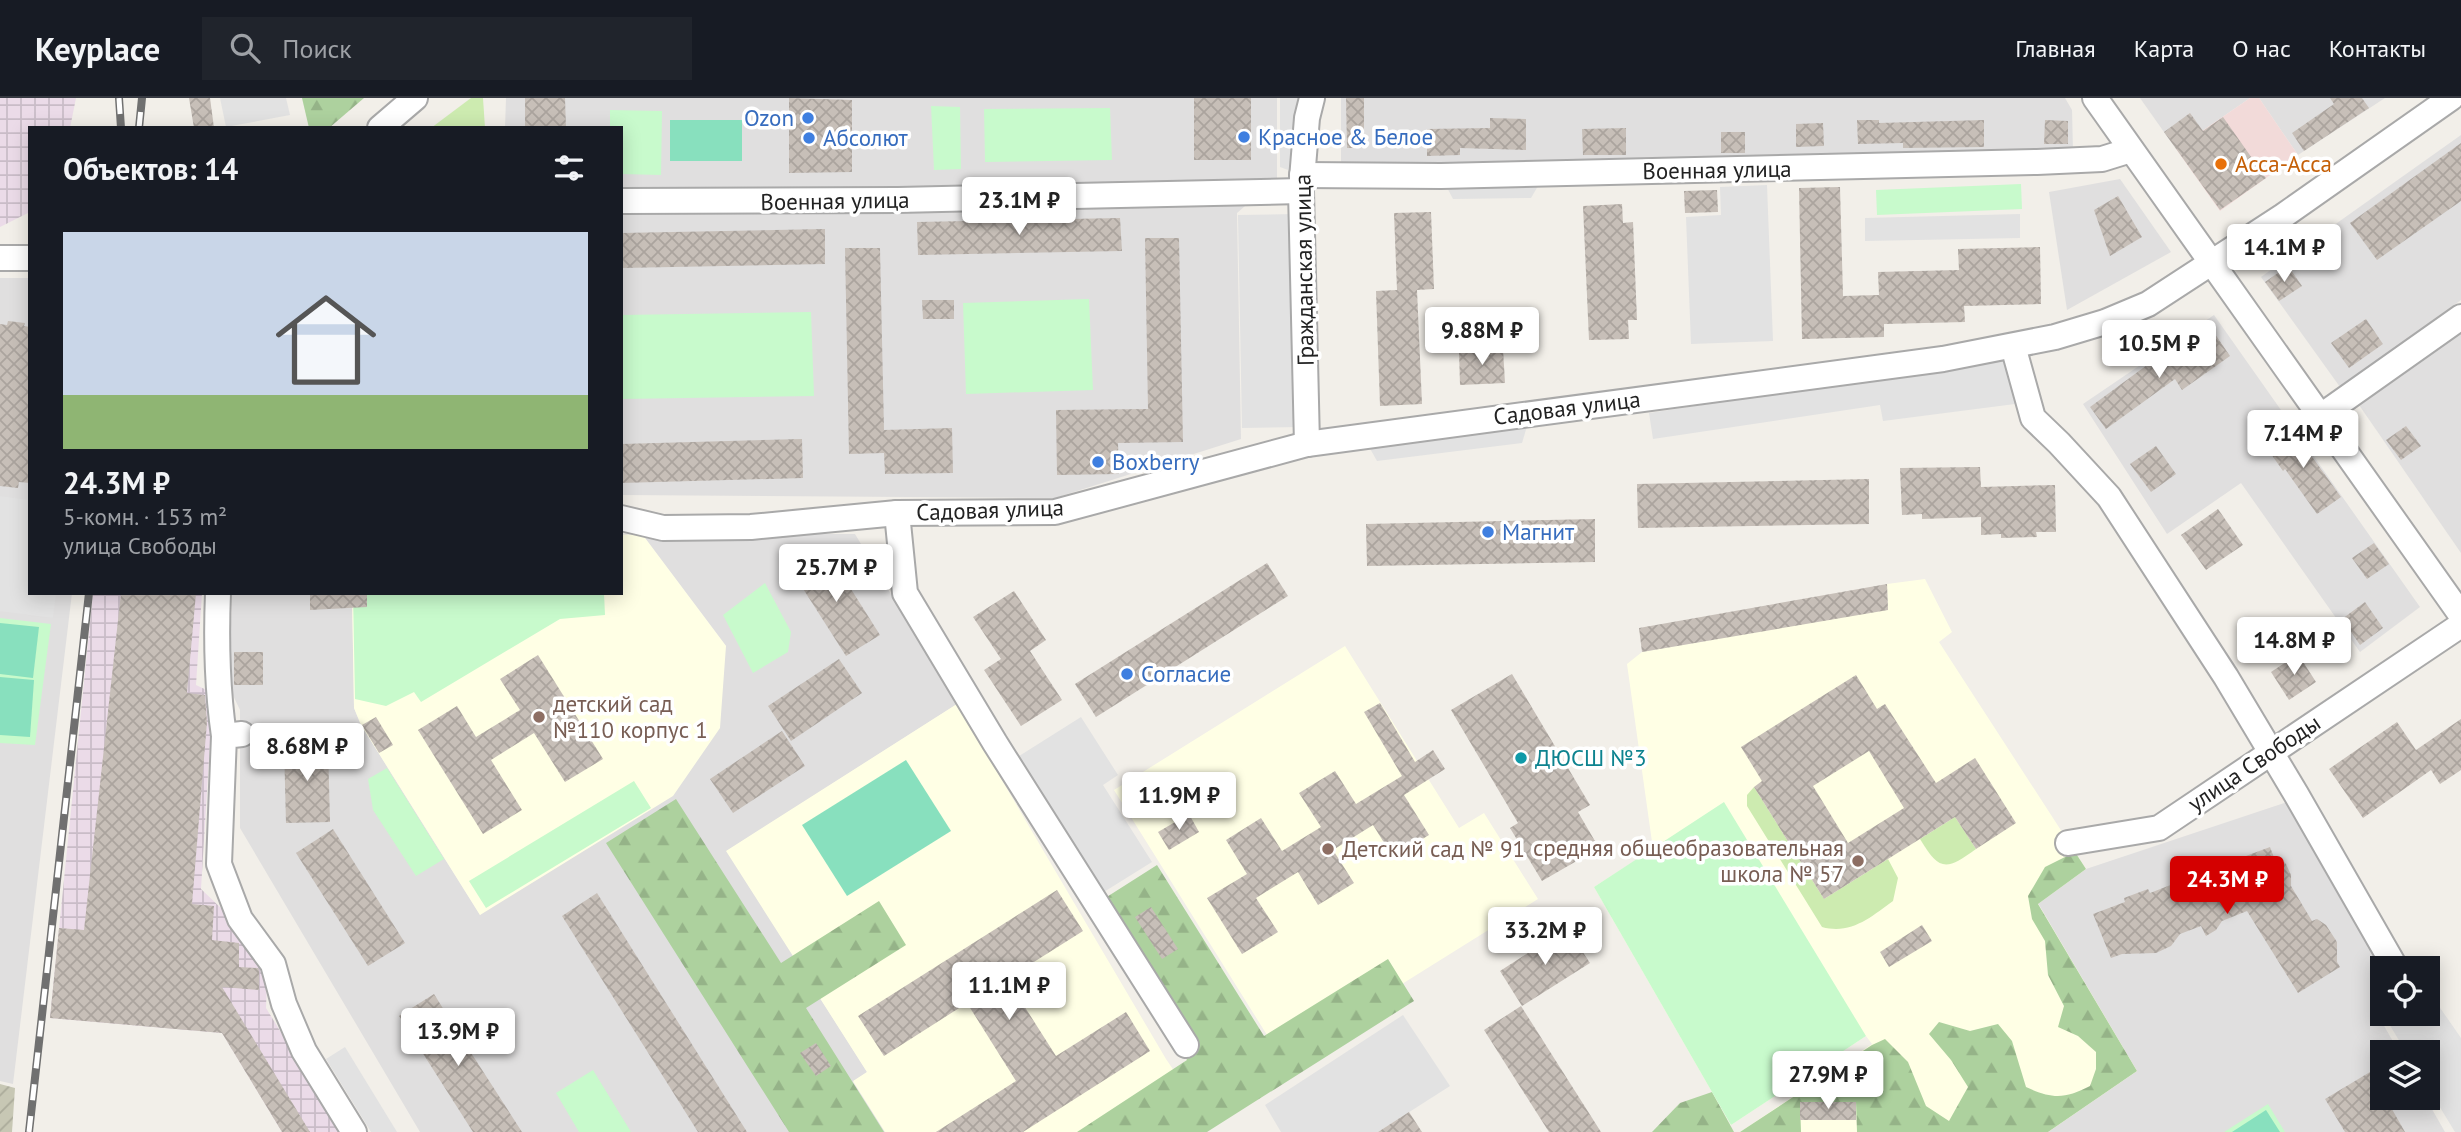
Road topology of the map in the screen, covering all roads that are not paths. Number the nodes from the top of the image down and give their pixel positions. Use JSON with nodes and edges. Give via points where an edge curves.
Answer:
{"nodes":[{"id":1,"x":415,"y":98,"type":"edge"},
{"id":2,"x":2095,"y":98,"type":"edge"},
{"id":3,"x":2451,"y":98,"type":"edge"},
{"id":4,"x":1306,"y":105,"type":"edge"},
{"id":5,"x":382,"y":126,"type":"edge"},
{"id":6,"x":2131,"y":150,"type":"junction"},
{"id":7,"x":1301,"y":183,"type":"junction"},
{"id":8,"x":623,"y":201,"type":"edge"},
{"id":9,"x":0,"y":258,"type":"edge"},
{"id":10,"x":28,"y":258,"type":"edge"},
{"id":11,"x":2212,"y":263,"type":"junction"},
{"id":12,"x":2461,"y":317,"type":"edge"},
{"id":13,"x":2012,"y":346,"type":"junction"},
{"id":14,"x":2321,"y":416,"type":"junction"},
{"id":15,"x":1307,"y":443,"type":"junction"},
{"id":16,"x":897,"y":513,"type":"junction"},
{"id":17,"x":623,"y":518,"type":"edge"},
{"id":18,"x":218,"y":595,"type":"edge"},
{"id":19,"x":2461,"y":615,"type":"edge"},
{"id":20,"x":2461,"y":625,"type":"edge"},
{"id":21,"x":2271,"y":751,"type":"junction"},
{"id":22,"x":2068,"y":843,"type":"dead end"},
{"id":23,"x":2389,"y":956,"type":"edge"},
{"id":24,"x":1186,"y":1045,"type":"dead end"},
{"id":25,"x":354,"y":1132,"type":"edge"}],
"edges":[{"from":1,"to":5,"type":"street"},
{"from":2,"to":6,"type":"street"},
{"from":3,"to":11,"type":"street","name":"Садовая улица"},
{"from":4,"to":7,"type":"street","name":"Гражданская улица"},
{"from":6,"to":7,"type":"street","name":"Военная улица","via":[[2102,159],[2037,162]]},
{"from":6,"to":11,"type":"street"},
{"from":7,"to":8,"type":"street","name":"Военная улица","via":[[884,200]]},
{"from":7,"to":15,"type":"street","name":"Гражданская улица"},
{"from":9,"to":10,"type":"street"},
{"from":11,"to":13,"type":"street","name":"Садовая улица","via":[[2148,304],[2105,322]]},
{"from":11,"to":14,"type":"street"},
{"from":12,"to":14,"type":"street"},
{"from":13,"to":15,"type":"street","name":"Садовая улица"},
{"from":13,"to":21,"type":"street","via":[[2033,418],[2109,497]]},
{"from":14,"to":19,"type":"street"},
{"from":15,"to":16,"type":"street","name":"Садовая улица","via":[[1055,512]]},
{"from":16,"to":17,"type":"street","name":"Садовая улица","via":[[751,527],[663,528]]},
{"from":16,"to":24,"type":"street","via":[[905,593]]},
{"from":18,"to":25,"type":"street","via":[[218,694],[233,735],[219,864],[240,919],[273,964],[304,1051]]},
{"from":20,"to":21,"type":"street","name":"улица Свободы"},
{"from":21,"to":22,"type":"street","name":"улица Свободы","via":[[2159,828]]},
{"from":21,"to":23,"type":"street"}]}
